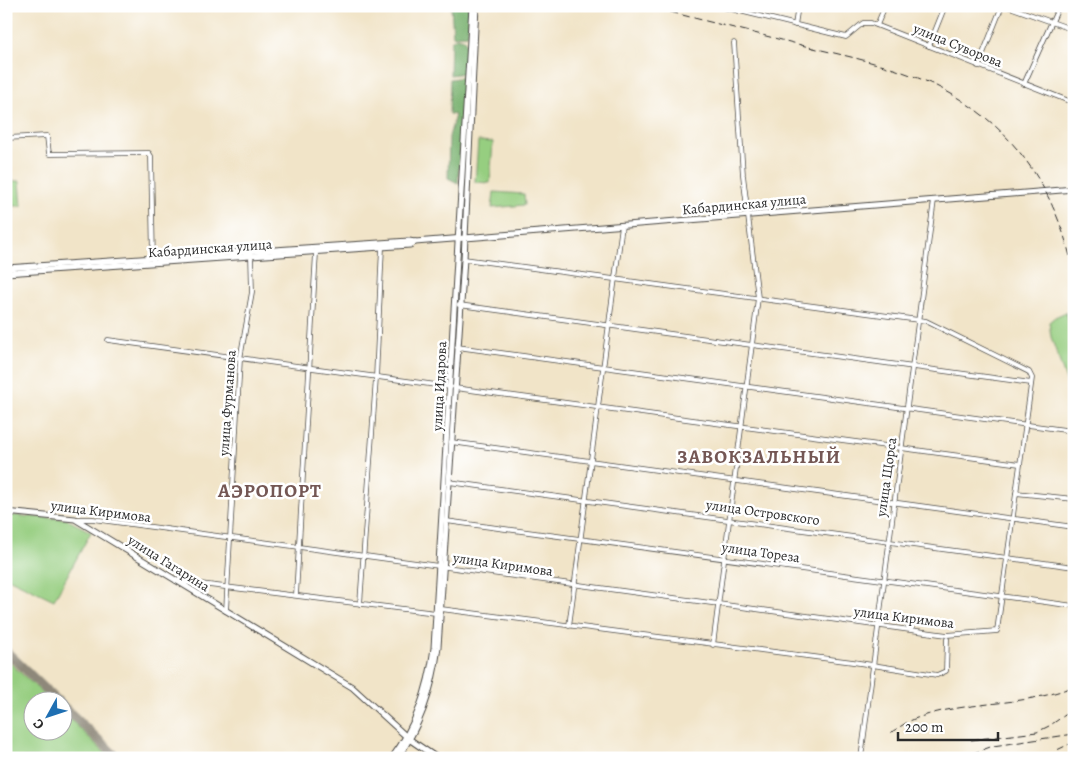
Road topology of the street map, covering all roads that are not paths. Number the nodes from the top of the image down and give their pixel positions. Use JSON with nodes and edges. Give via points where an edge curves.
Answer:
{"nodes":[{"id":1,"x":472,"y":6,"type":"edge"},
{"id":2,"x":476,"y":6,"type":"edge"},
{"id":3,"x":719,"y":6,"type":"edge"},
{"id":4,"x":798,"y":6,"type":"edge"},
{"id":5,"x":885,"y":6,"type":"edge"},
{"id":6,"x":945,"y":6,"type":"edge"},
{"id":7,"x":1002,"y":6,"type":"edge"},
{"id":8,"x":1007,"y":6,"type":"edge"},
{"id":9,"x":1059,"y":6,"type":"edge"},
{"id":10,"x":1051,"y":23,"type":"junction"},
{"id":11,"x":795,"y":25,"type":"junction"},
{"id":12,"x":877,"y":25,"type":"junction"},
{"id":13,"x":1074,"y":30,"type":"edge"},
{"id":14,"x":734,"y":43,"type":"dead end"},
{"id":15,"x":929,"y":46,"type":"junction"},
{"id":16,"x":978,"y":66,"type":"junction"},
{"id":17,"x":1024,"y":84,"type":"junction"},
{"id":18,"x":1074,"y":103,"type":"edge"},
{"id":19,"x":6,"y":138,"type":"edge"},
{"id":20,"x":1074,"y":189,"type":"edge"},
{"id":21,"x":934,"y":200,"type":"junction"},
{"id":22,"x":747,"y":215,"type":"junction"},
{"id":23,"x":622,"y":225,"type":"junction"},
{"id":24,"x":461,"y":238,"type":"junction"},
{"id":25,"x":416,"y":242,"type":"junction"},
{"id":26,"x":382,"y":247,"type":"junction"},
{"id":27,"x":316,"y":252,"type":"junction"},
{"id":28,"x":251,"y":255,"type":"junction"},
{"id":29,"x":464,"y":259,"type":"junction"},
{"id":30,"x":154,"y":261,"type":"junction"},
{"id":31,"x":6,"y":268,"type":"edge"},
{"id":32,"x":6,"y":272,"type":"edge"},
{"id":33,"x":615,"y":279,"type":"junction"},
{"id":34,"x":758,"y":298,"type":"junction"},
{"id":35,"x":459,"y":305,"type":"junction"},
{"id":36,"x":918,"y":320,"type":"junction"},
{"id":37,"x":608,"y":325,"type":"junction"},
{"id":38,"x":108,"y":340,"type":"dead end"},
{"id":39,"x":753,"y":345,"type":"junction"},
{"id":40,"x":457,"y":347,"type":"junction"},
{"id":41,"x":240,"y":359,"type":"junction"},
{"id":42,"x":602,"y":366,"type":"junction"},
{"id":43,"x":912,"y":366,"type":"junction"},
{"id":44,"x":310,"y":368,"type":"junction"},
{"id":45,"x":376,"y":378,"type":"junction"},
{"id":46,"x":1031,"y":383,"type":"junction"},
{"id":47,"x":747,"y":386,"type":"junction"},
{"id":48,"x":452,"y":387,"type":"junction"},
{"id":49,"x":597,"y":407,"type":"junction"},
{"id":50,"x":907,"y":408,"type":"junction"},
{"id":51,"x":1025,"y":424,"type":"junction"},
{"id":52,"x":742,"y":427,"type":"junction"},
{"id":53,"x":1073,"y":429,"type":"edge"},
{"id":54,"x":451,"y":442,"type":"junction"},
{"id":55,"x":901,"y":449,"type":"junction"},
{"id":56,"x":591,"y":462,"type":"junction"},
{"id":57,"x":1020,"y":464,"type":"junction"},
{"id":58,"x":734,"y":480,"type":"junction"},
{"id":59,"x":449,"y":482,"type":"junction"},
{"id":60,"x":1016,"y":493,"type":"junction"},
{"id":61,"x":1074,"y":499,"type":"edge"},
{"id":62,"x":585,"y":500,"type":"junction"},
{"id":63,"x":894,"y":503,"type":"junction"},
{"id":64,"x":6,"y":512,"type":"edge"},
{"id":65,"x":76,"y":519,"type":"junction"},
{"id":66,"x":730,"y":519,"type":"junction"},
{"id":67,"x":1013,"y":519,"type":"junction"},
{"id":68,"x":446,"y":521,"type":"junction"},
{"id":69,"x":1074,"y":527,"type":"edge"},
{"id":70,"x":230,"y":539,"type":"junction"},
{"id":71,"x":580,"y":539,"type":"junction"},
{"id":72,"x":889,"y":540,"type":"junction"},
{"id":73,"x":299,"y":548,"type":"junction"},
{"id":74,"x":365,"y":557,"type":"junction"},
{"id":75,"x":724,"y":558,"type":"junction"},
{"id":76,"x":1007,"y":558,"type":"junction"},
{"id":77,"x":441,"y":567,"type":"junction"},
{"id":78,"x":1074,"y":567,"type":"edge"},
{"id":79,"x":884,"y":580,"type":"junction"},
{"id":80,"x":176,"y":581,"type":"junction"},
{"id":81,"x":574,"y":585,"type":"junction"},
{"id":82,"x":227,"y":586,"type":"junction"},
{"id":83,"x":296,"y":595,"type":"junction"},
{"id":84,"x":1002,"y":595,"type":"junction"},
{"id":85,"x":360,"y":604,"type":"junction"},
{"id":86,"x":719,"y":604,"type":"junction"},
{"id":87,"x":1074,"y":606,"type":"edge"},
{"id":88,"x":226,"y":611,"type":"junction"},
{"id":89,"x":439,"y":611,"type":"junction"},
{"id":90,"x":878,"y":625,"type":"junction"},
{"id":91,"x":569,"y":626,"type":"junction"},
{"id":92,"x":947,"y":639,"type":"dead end"},
{"id":93,"x":713,"y":645,"type":"junction"},
{"id":94,"x":872,"y":666,"type":"junction"},
{"id":95,"x":408,"y":738,"type":"junction"},
{"id":96,"x":392,"y":758,"type":"edge"},
{"id":97,"x":397,"y":758,"type":"edge"},
{"id":98,"x":437,"y":758,"type":"edge"},
{"id":99,"x":861,"y":758,"type":"edge"}],
"edges":[{"from":1,"to":24,"type":"main road","name":"улица Идарова"},
{"from":2,"to":24,"type":"main road","name":"улица Идарова"},
{"from":3,"to":11,"type":"street"},
{"from":4,"to":11,"type":"street"},
{"from":5,"to":12,"type":"street"},
{"from":6,"to":15,"type":"street"},
{"from":7,"to":16,"type":"street"},
{"from":8,"to":10,"type":"street"},
{"from":9,"to":10,"type":"street"},
{"from":10,"to":13,"type":"street"},
{"from":10,"to":17,"type":"street"},
{"from":11,"to":12,"type":"street","via":[[846,37],[863,23]]},
{"from":12,"to":15,"type":"street","name":"улица Суворова"},
{"from":14,"to":22,"type":"street"},
{"from":15,"to":16,"type":"street","name":"улица Суворова"},
{"from":16,"to":17,"type":"street","name":"улица Суворова"},
{"from":17,"to":18,"type":"street","name":"улица Суворова"},
{"from":19,"to":30,"type":"street","via":[[47,136],[49,154],[149,153]]},
{"from":20,"to":21,"type":"main road","name":"Кабардинская улица"},
{"from":21,"to":22,"type":"main road","name":"Кабардинская улица"},
{"from":21,"to":36,"type":"street","name":"улица Щорса"},
{"from":22,"to":23,"type":"main road","name":"Кабардинская улица"},
{"from":22,"to":34,"type":"street"},
{"from":23,"to":24,"type":"main road","name":"Кабардинская улица"},
{"from":23,"to":33,"type":"street"},
{"from":24,"to":25,"type":"main road","name":"Кабардинская улица"},
{"from":24,"to":29,"type":"main road","name":"улица Идарова"},
{"from":24,"to":48,"type":"main road","name":"улица Идарова"},
{"from":25,"to":26,"type":"main road","name":"Кабардинская улица"},
{"from":25,"to":28,"type":"main road","name":"Кабардинская улица"},
{"from":26,"to":27,"type":"main road","name":"Кабардинская улица"},
{"from":26,"to":45,"type":"street"},
{"from":27,"to":28,"type":"main road","name":"Кабардинская улица"},
{"from":27,"to":44,"type":"street"},
{"from":28,"to":30,"type":"main road","name":"Кабардинская улица"},
{"from":28,"to":41,"type":"street","name":"улица Фурманова","via":[[252,292]]},
{"from":29,"to":33,"type":"street"},
{"from":29,"to":35,"type":"main road","name":"улица Идарова"},
{"from":30,"to":31,"type":"main road","name":"Кабардинская улица"},
{"from":30,"to":32,"type":"main road","name":"Кабардинская улица"},
{"from":33,"to":34,"type":"street"},
{"from":33,"to":37,"type":"street"},
{"from":34,"to":36,"type":"street"},
{"from":34,"to":39,"type":"street"},
{"from":35,"to":37,"type":"street"},
{"from":35,"to":40,"type":"main road","name":"улица Идарова"},
{"from":36,"to":43,"type":"street","name":"улица Щорса"},
{"from":36,"to":46,"type":"street","via":[[928,321],[1023,368],[1031,375]]},
{"from":37,"to":39,"type":"street"},
{"from":37,"to":42,"type":"street"},
{"from":38,"to":41,"type":"street"},
{"from":39,"to":43,"type":"street"},
{"from":39,"to":47,"type":"street"},
{"from":40,"to":42,"type":"street"},
{"from":40,"to":48,"type":"main road","name":"улица Идарова"},
{"from":41,"to":44,"type":"street"},
{"from":41,"to":70,"type":"street","name":"улица Фурманова"},
{"from":42,"to":47,"type":"street"},
{"from":42,"to":49,"type":"street"},
{"from":43,"to":46,"type":"street"},
{"from":43,"to":50,"type":"street","name":"улица Щорса"},
{"from":44,"to":45,"type":"street"},
{"from":44,"to":73,"type":"street"},
{"from":45,"to":48,"type":"street"},
{"from":45,"to":74,"type":"street"},
{"from":46,"to":51,"type":"street"},
{"from":47,"to":50,"type":"street"},
{"from":47,"to":52,"type":"street"},
{"from":48,"to":49,"type":"street"},
{"from":48,"to":54,"type":"main road","name":"улица Идарова"},
{"from":48,"to":77,"type":"main road","name":"улица Идарова"},
{"from":49,"to":52,"type":"street"},
{"from":49,"to":56,"type":"street"},
{"from":50,"to":51,"type":"street"},
{"from":50,"to":55,"type":"street","name":"улица Щорса"},
{"from":51,"to":53,"type":"street"},
{"from":51,"to":57,"type":"street"},
{"from":52,"to":55,"type":"street"},
{"from":52,"to":58,"type":"street"},
{"from":54,"to":56,"type":"street"},
{"from":54,"to":59,"type":"main road","name":"улица Идарова"},
{"from":55,"to":57,"type":"street"},
{"from":55,"to":63,"type":"street","name":"улица Щорса"},
{"from":56,"to":58,"type":"street"},
{"from":56,"to":62,"type":"street"},
{"from":57,"to":60,"type":"street"},
{"from":58,"to":63,"type":"street"},
{"from":58,"to":66,"type":"street"},
{"from":59,"to":62,"type":"street","name":"улица Островского"},
{"from":59,"to":68,"type":"main road","name":"улица Идарова"},
{"from":60,"to":61,"type":"street"},
{"from":60,"to":67,"type":"street"},
{"from":62,"to":66,"type":"street","name":"улица Островского"},
{"from":62,"to":71,"type":"street"},
{"from":63,"to":67,"type":"street"},
{"from":63,"to":72,"type":"street","name":"улица Щорса"},
{"from":64,"to":65,"type":"main road","name":"улица Киримова"},
{"from":65,"to":70,"type":"street","name":"улица Киримова"},
{"from":65,"to":80,"type":"main road","name":"улица Гагарина"},
{"from":66,"to":72,"type":"street","name":"улица Островского"},
{"from":66,"to":75,"type":"street"},
{"from":67,"to":69,"type":"street"},
{"from":67,"to":76,"type":"street"},
{"from":68,"to":71,"type":"street","name":"улица Тореза"},
{"from":68,"to":77,"type":"main road","name":"улица Идарова"},
{"from":70,"to":73,"type":"street","name":"улица Киримова"},
{"from":70,"to":82,"type":"street","name":"улица Фурманова"},
{"from":71,"to":75,"type":"street","name":"улица Тореза"},
{"from":71,"to":81,"type":"street"},
{"from":72,"to":76,"type":"street","name":"улица Островского"},
{"from":72,"to":79,"type":"street","name":"улица Щорса"},
{"from":73,"to":74,"type":"street","name":"улица Киримова"},
{"from":73,"to":83,"type":"street"},
{"from":74,"to":77,"type":"street","name":"улица Киримова"},
{"from":74,"to":85,"type":"street"},
{"from":75,"to":79,"type":"street","name":"улица Тореза"},
{"from":75,"to":86,"type":"street"},
{"from":76,"to":78,"type":"street","name":"улица Островского"},
{"from":76,"to":84,"type":"street"},
{"from":77,"to":81,"type":"street","name":"улица Киримова"},
{"from":77,"to":89,"type":"main road","name":"улица Идарова"},
{"from":79,"to":84,"type":"street","name":"улица Тореза"},
{"from":79,"to":90,"type":"street","name":"улица Щорса"},
{"from":80,"to":82,"type":"street"},
{"from":80,"to":88,"type":"main road","name":"улица Гагарина"},
{"from":81,"to":86,"type":"street","name":"улица Киримова"},
{"from":81,"to":91,"type":"street"},
{"from":82,"to":83,"type":"street"},
{"from":82,"to":88,"type":"street","name":"улица Фурманова"},
{"from":83,"to":85,"type":"street"},
{"from":84,"to":87,"type":"street","name":"улица Тореза"},
{"from":84,"to":90,"type":"street","name":"улица Киримова","via":[[997,632],[947,635]]},
{"from":85,"to":89,"type":"street"},
{"from":86,"to":90,"type":"street","name":"улица Киримова"},
{"from":86,"to":93,"type":"street"},
{"from":88,"to":95,"type":"main road","name":"улица Гагарина","via":[[352,687]]},
{"from":89,"to":91,"type":"street"},
{"from":89,"to":95,"type":"main road","name":"улица Идарова","via":[[428,684]]},
{"from":89,"to":95,"type":"main road","name":"улица Идарова","via":[[438,647],[428,696]]},
{"from":90,"to":94,"type":"street","name":"улица Щорса"},
{"from":91,"to":93,"type":"street"},
{"from":92,"to":94,"type":"street","via":[[946,671],[942,674]]},
{"from":93,"to":94,"type":"street"},
{"from":94,"to":99,"type":"street","name":"улица Щорса"},
{"from":95,"to":96,"type":"main road","name":"улица Идарова"},
{"from":95,"to":97,"type":"main road","name":"улица Идарова"},
{"from":95,"to":98,"type":"main road","name":"улица Гагарина"}]}
